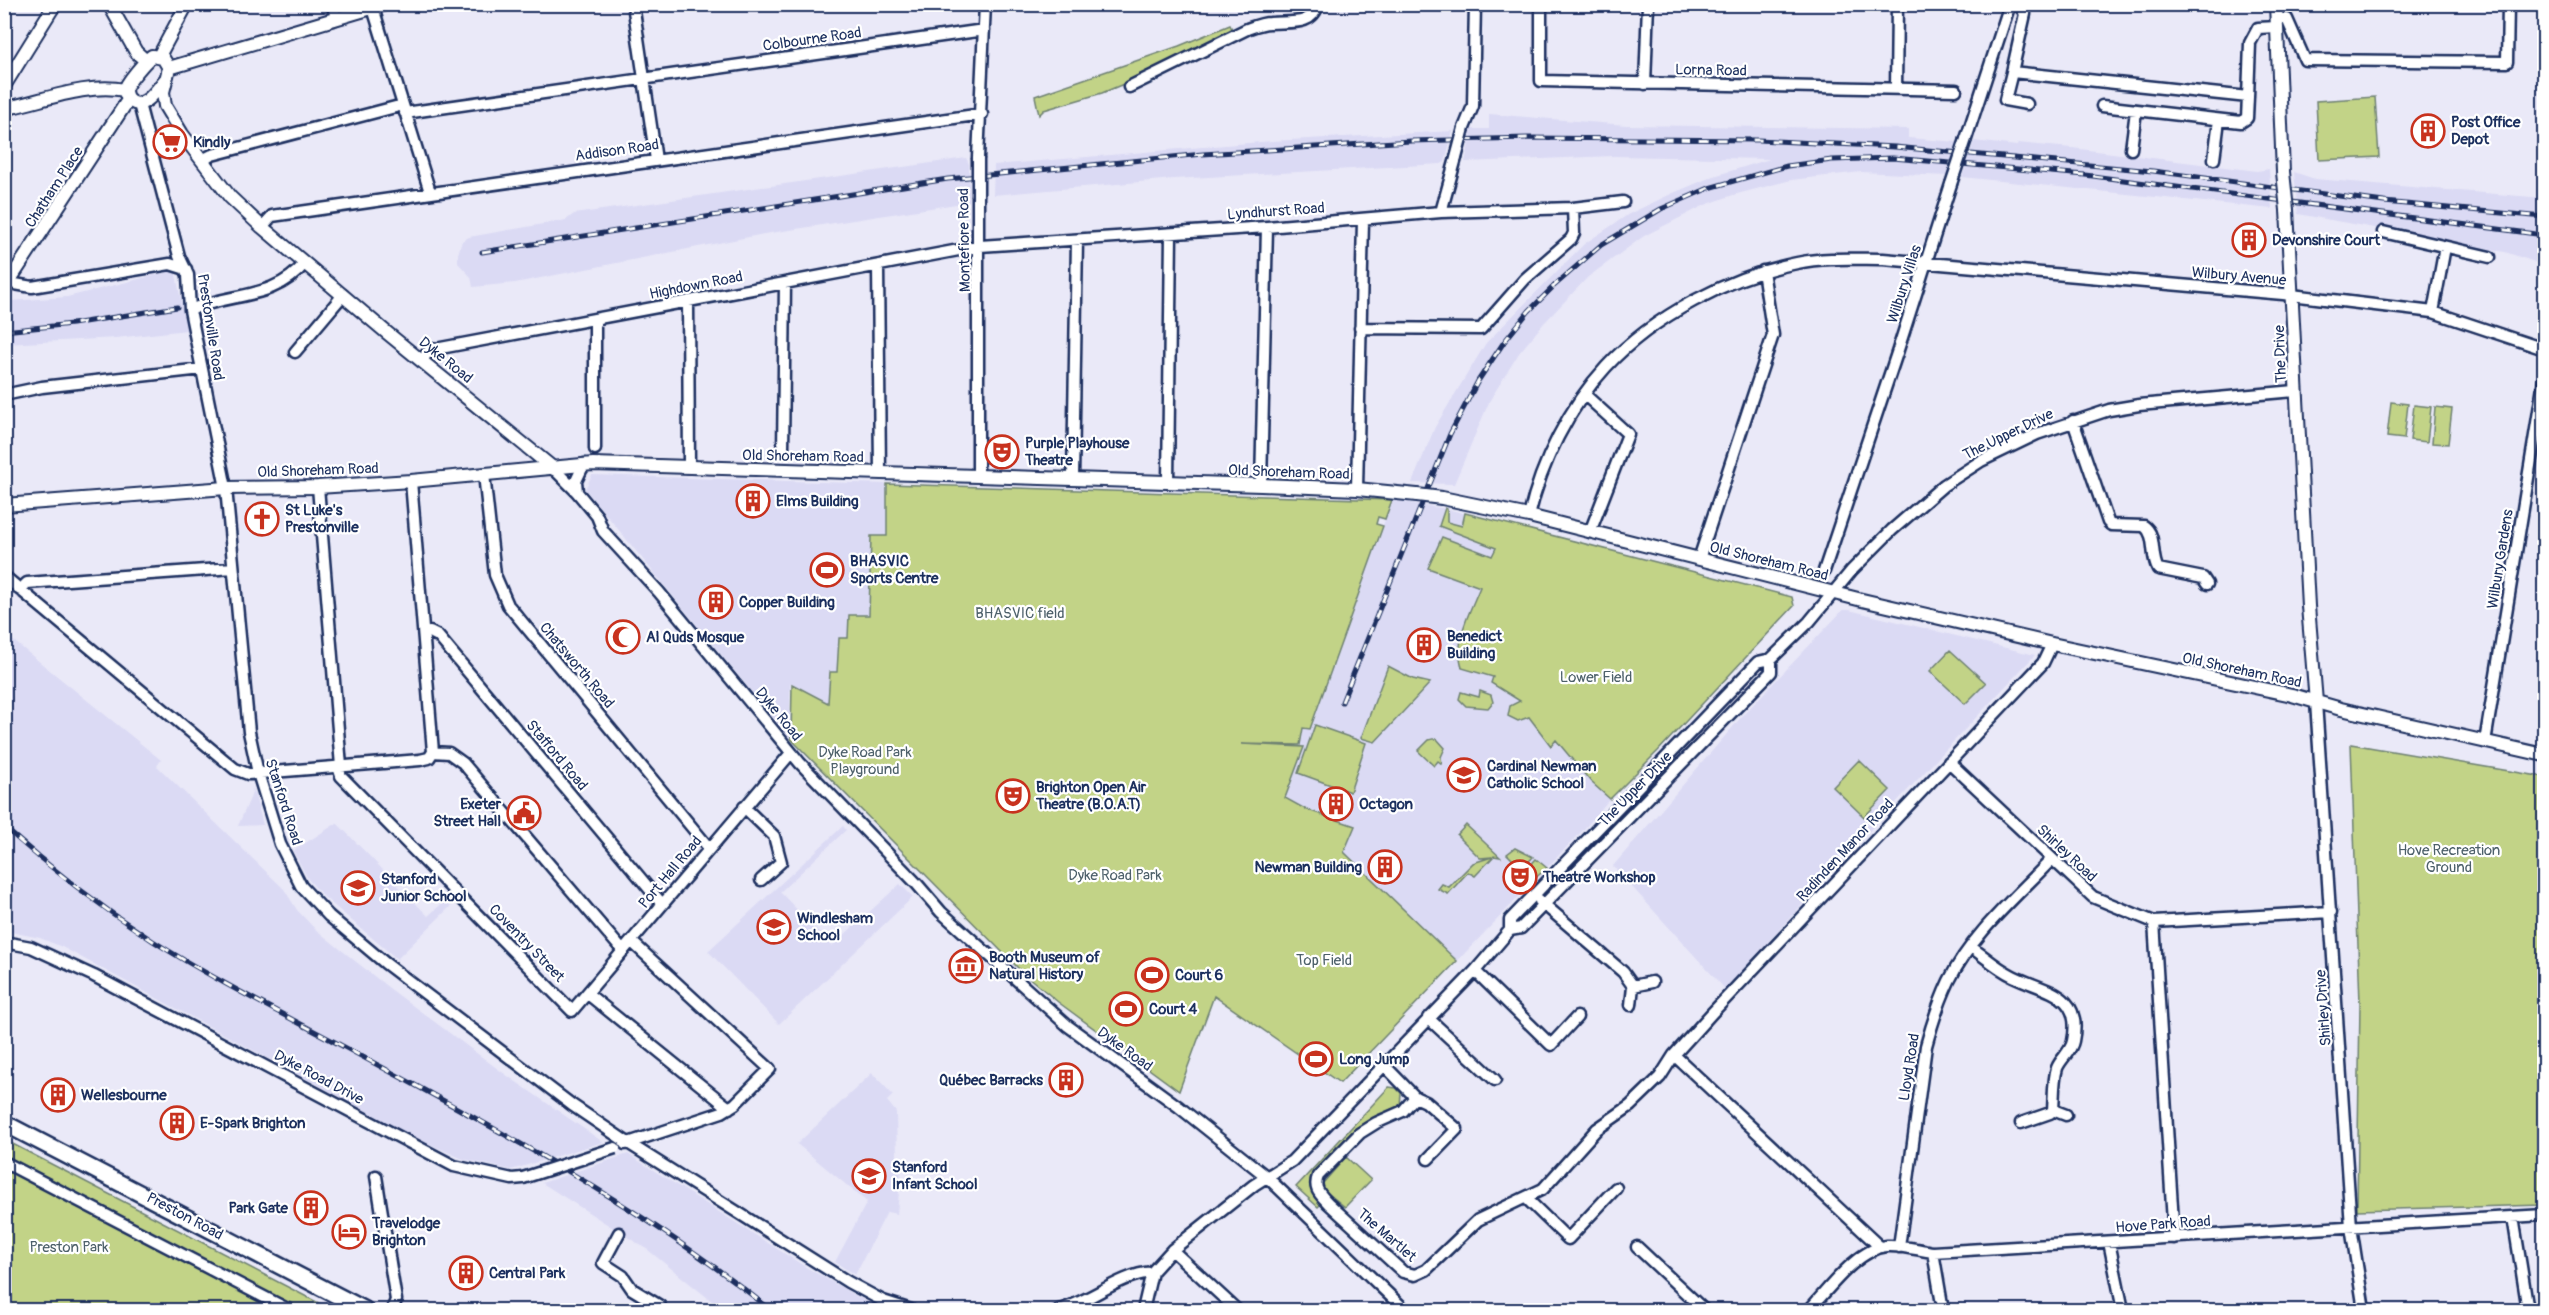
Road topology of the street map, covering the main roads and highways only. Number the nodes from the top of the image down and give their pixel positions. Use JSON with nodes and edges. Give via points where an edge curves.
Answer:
{"nodes":[{"id":1,"x":55,"y":4,"type":"edge"},
{"id":2,"x":109,"y":4,"type":"edge"},
{"id":3,"x":187,"y":4,"type":"edge"},
{"id":4,"x":2276,"y":4,"type":"edge"},
{"id":5,"x":379,"y":6,"type":"edge"},
{"id":6,"x":159,"y":56,"type":"junction"},
{"id":7,"x":146,"y":62,"type":"junction"},
{"id":8,"x":167,"y":74,"type":"junction"},
{"id":9,"x":4,"y":86,"type":"edge"},
{"id":10,"x":135,"y":99,"type":"junction"},
{"id":11,"x":165,"y":105,"type":"junction"},
{"id":12,"x":7,"y":107,"type":"edge"},
{"id":13,"x":8,"y":285,"type":"edge"},
{"id":14,"x":554,"y":469,"type":"junction"},
{"id":15,"x":4,"y":505,"type":"edge"},
{"id":16,"x":2316,"y":702,"type":"junction"},
{"id":17,"x":2544,"y":755,"type":"edge"},
{"id":18,"x":4,"y":1123,"type":"edge"},
{"id":19,"x":365,"y":1311,"type":"edge"}],
"edges":[{"from":1,"to":9,"type":"main road"},
{"from":2,"to":7,"type":"main road","via":[[136,52]]},
{"from":3,"to":6,"type":"main road"},
{"from":4,"to":16,"type":"main road","name":"The Drive","bridge":true},
{"from":5,"to":8,"type":"main road"},
{"from":6,"to":7,"type":"main road"},
{"from":6,"to":8,"type":"main road","via":[[166,62]]},
{"from":7,"to":10,"type":"main road"},
{"from":8,"to":10,"type":"main road"},
{"from":8,"to":11,"type":"main road"},
{"from":10,"to":11,"type":"main road"},
{"from":10,"to":12,"type":"main road","via":[[106,87]]},
{"from":10,"to":13,"type":"main road","name":"Chatham Place"},
{"from":11,"to":14,"type":"main road","name":"Dyke Road","via":[[230,197],[262,227]]},
{"from":14,"to":15,"type":"main road","name":"Old Shoreham Road"},
{"from":14,"to":16,"type":"main road","name":"Old Shoreham Road","bridge":true,"via":[[584,464],[1073,478],[1357,489],[1443,498],[2052,644]]},
{"from":16,"to":17,"type":"main road","name":"Old Shoreham Road"},
{"from":18,"to":19,"type":"highway","name":"Preston Road"}]}
